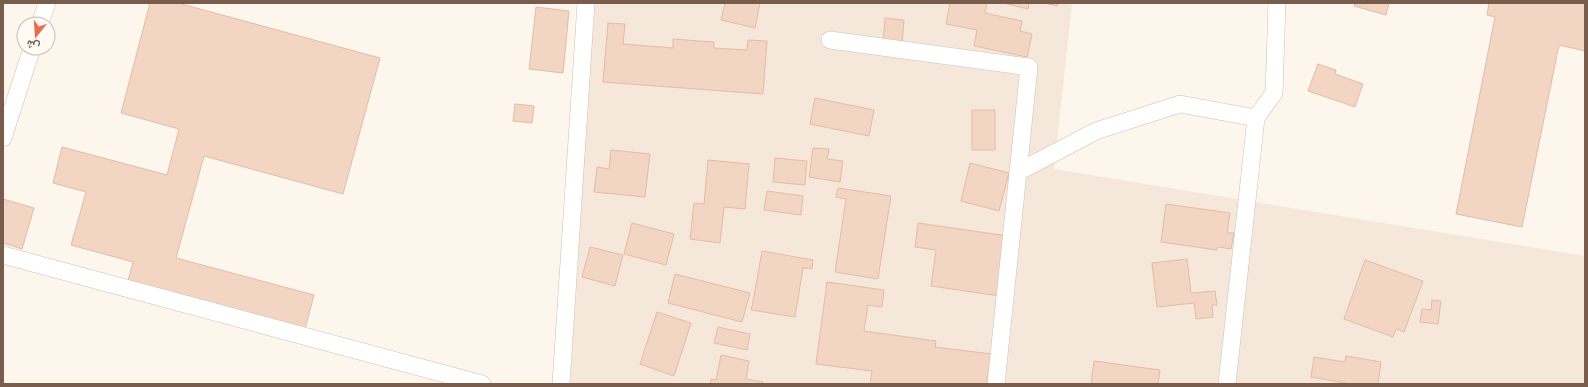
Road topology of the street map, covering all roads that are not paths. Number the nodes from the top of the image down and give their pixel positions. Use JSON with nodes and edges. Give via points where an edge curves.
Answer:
{"nodes":[{"id":1,"x":47,"y":3,"type":"edge"},
{"id":2,"x":586,"y":3,"type":"edge"},
{"id":3,"x":1277,"y":3,"type":"edge"},
{"id":4,"x":43,"y":16,"type":"edge"},
{"id":5,"x":830,"y":40,"type":"dead end"},
{"id":6,"x":29,"y":56,"type":"edge"},
{"id":7,"x":1256,"y":118,"type":"junction"},
{"id":8,"x":3,"y":138,"type":"edge"},
{"id":9,"x":1018,"y":172,"type":"junction"},
{"id":10,"x":3,"y":255,"type":"edge"},
{"id":11,"x":482,"y":384,"type":"edge"},
{"id":12,"x":561,"y":384,"type":"edge"},
{"id":13,"x":996,"y":384,"type":"edge"},
{"id":14,"x":1227,"y":384,"type":"edge"}],
"edges":[{"from":1,"to":4,"type":"street"},
{"from":2,"to":12,"type":"street"},
{"from":3,"to":7,"type":"street","via":[[1274,93]]},
{"from":5,"to":9,"type":"street","via":[[1029,67]]},
{"from":6,"to":8,"type":"street"},
{"from":7,"to":9,"type":"street","via":[[1180,104],[1096,131]]},
{"from":7,"to":14,"type":"street"},
{"from":9,"to":13,"type":"street"},
{"from":10,"to":11,"type":"street"}]}
